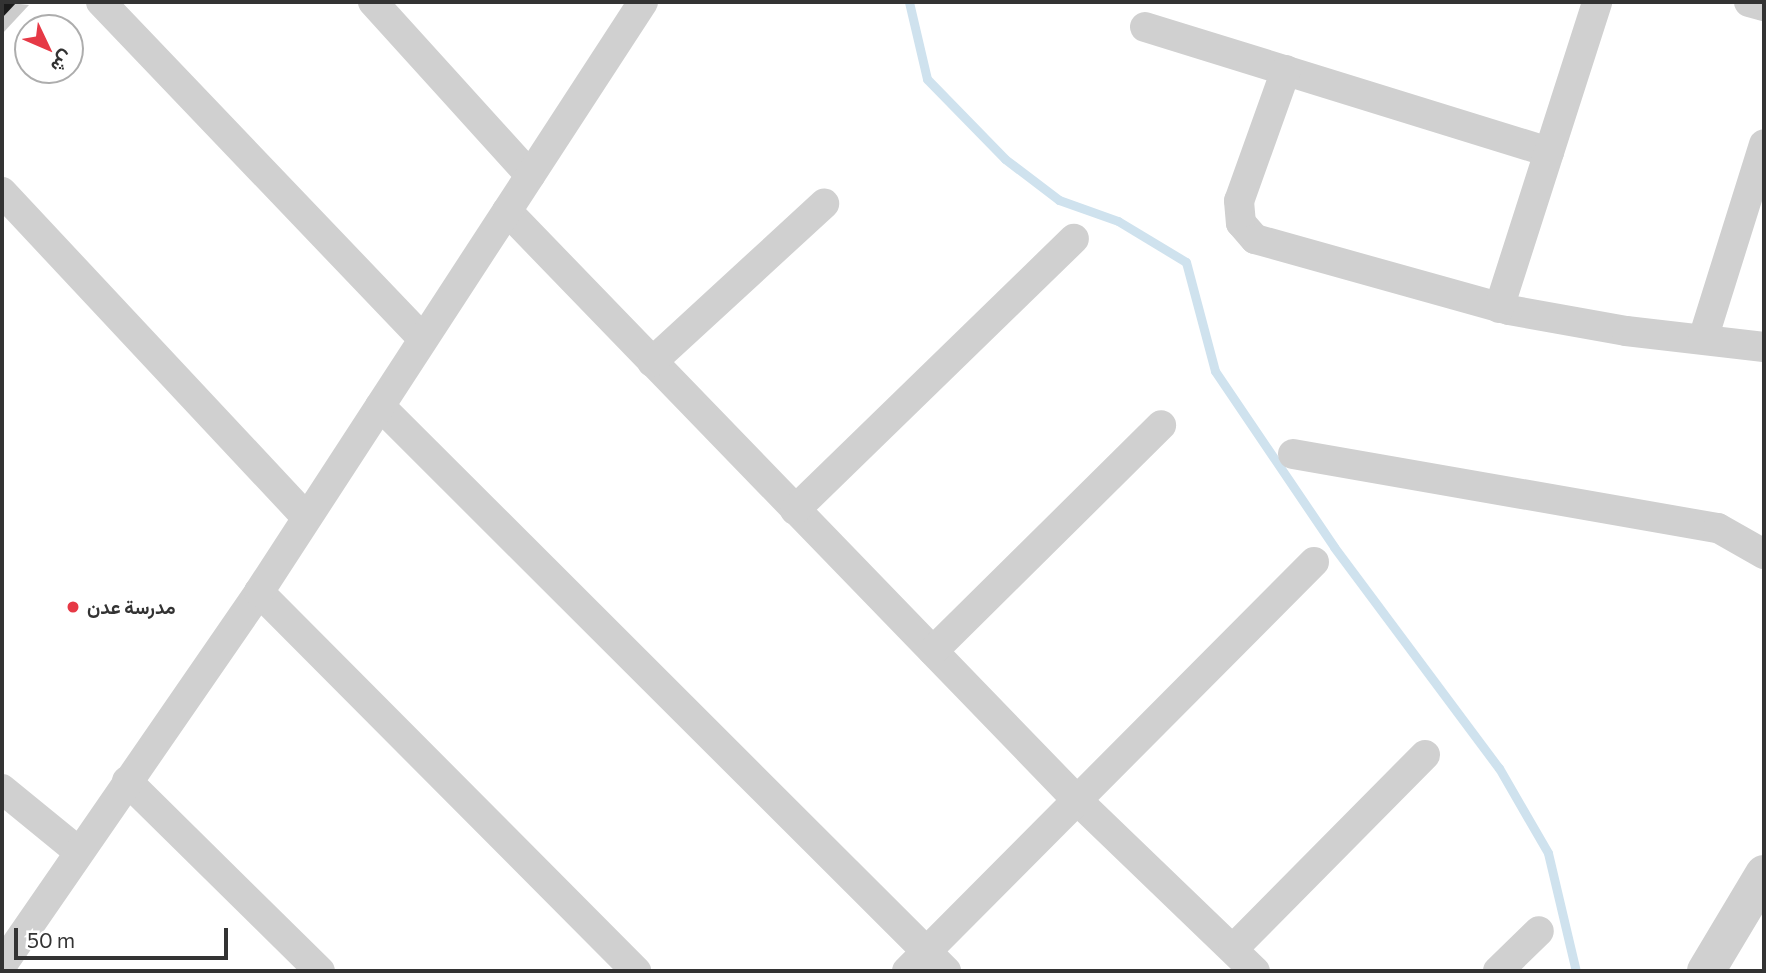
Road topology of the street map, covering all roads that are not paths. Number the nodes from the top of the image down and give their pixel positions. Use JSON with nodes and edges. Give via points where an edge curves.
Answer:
{"nodes":[{"id":1,"x":101,"y":2,"type":"edge"},
{"id":2,"x":373,"y":2,"type":"edge"},
{"id":3,"x":643,"y":2,"type":"edge"},
{"id":4,"x":1597,"y":2,"type":"edge"},
{"id":5,"x":1749,"y":2,"type":"edge"},
{"id":6,"x":1764,"y":6,"type":"edge"},
{"id":7,"x":1145,"y":27,"type":"dead end"},
{"id":8,"x":1286,"y":70,"type":"junction"},
{"id":9,"x":1764,"y":144,"type":"edge"},
{"id":10,"x":1549,"y":152,"type":"junction"},
{"id":11,"x":530,"y":175,"type":"junction"},
{"id":12,"x":2,"y":192,"type":"edge"},
{"id":13,"x":824,"y":204,"type":"dead end"},
{"id":14,"x":507,"y":211,"type":"junction"},
{"id":15,"x":1074,"y":239,"type":"dead end"},
{"id":16,"x":1499,"y":307,"type":"junction"},
{"id":17,"x":424,"y":339,"type":"junction"},
{"id":18,"x":1703,"y":339,"type":"junction"},
{"id":19,"x":1764,"y":347,"type":"edge"},
{"id":20,"x":652,"y":362,"type":"junction"},
{"id":21,"x":380,"y":406,"type":"junction"},
{"id":22,"x":1161,"y":425,"type":"dead end"},
{"id":23,"x":1293,"y":454,"type":"dead end"},
{"id":24,"x":795,"y":510,"type":"junction"},
{"id":25,"x":307,"y":518,"type":"junction"},
{"id":26,"x":1764,"y":554,"type":"edge"},
{"id":27,"x":1314,"y":562,"type":"dead end"},
{"id":28,"x":259,"y":592,"type":"junction"},
{"id":29,"x":933,"y":651,"type":"junction"},
{"id":30,"x":1425,"y":755,"type":"dead end"},
{"id":31,"x":127,"y":781,"type":"junction"},
{"id":32,"x":2,"y":789,"type":"edge"},
{"id":33,"x":1077,"y":800,"type":"junction"},
{"id":34,"x":79,"y":852,"type":"junction"},
{"id":35,"x":1764,"y":874,"type":"edge"},
{"id":36,"x":1539,"y":930,"type":"dead end"},
{"id":37,"x":1233,"y":948,"type":"junction"},
{"id":38,"x":927,"y":965,"type":"edge"},
{"id":39,"x":2,"y":966,"type":"edge"},
{"id":40,"x":6,"y":971,"type":"edge"},
{"id":41,"x":320,"y":971,"type":"edge"},
{"id":42,"x":636,"y":971,"type":"edge"},
{"id":43,"x":1255,"y":971,"type":"edge"},
{"id":44,"x":1498,"y":971,"type":"edge"},
{"id":45,"x":1706,"y":971,"type":"edge"}],
"edges":[{"from":1,"to":17,"type":"street"},
{"from":2,"to":11,"type":"street"},
{"from":3,"to":11,"type":"street"},
{"from":4,"to":10,"type":"street"},
{"from":5,"to":6,"type":"street"},
{"from":7,"to":8,"type":"street"},
{"from":8,"to":10,"type":"street"},
{"from":8,"to":16,"type":"street","via":[[1239,201],[1247,232],[1266,242]]},
{"from":9,"to":18,"type":"street"},
{"from":10,"to":16,"type":"street"},
{"from":11,"to":14,"type":"street"},
{"from":12,"to":25,"type":"street"},
{"from":13,"to":20,"type":"street"},
{"from":14,"to":17,"type":"street"},
{"from":14,"to":20,"type":"street"},
{"from":15,"to":24,"type":"street"},
{"from":16,"to":18,"type":"street","via":[[1615,329]]},
{"from":17,"to":21,"type":"street"},
{"from":18,"to":19,"type":"street"},
{"from":20,"to":24,"type":"street"},
{"from":21,"to":25,"type":"street"},
{"from":21,"to":38,"type":"street"},
{"from":22,"to":29,"type":"street"},
{"from":23,"to":26,"type":"street","via":[[1718,528]]},
{"from":24,"to":29,"type":"street"},
{"from":25,"to":28,"type":"street"},
{"from":27,"to":33,"type":"street"},
{"from":28,"to":31,"type":"street"},
{"from":28,"to":42,"type":"street"},
{"from":29,"to":33,"type":"street"},
{"from":30,"to":37,"type":"street"},
{"from":31,"to":34,"type":"street"},
{"from":31,"to":41,"type":"street"},
{"from":32,"to":34,"type":"street"},
{"from":33,"to":37,"type":"street"},
{"from":33,"to":38,"type":"street"},
{"from":34,"to":39,"type":"street"},
{"from":35,"to":45,"type":"street"},
{"from":36,"to":44,"type":"street"},
{"from":37,"to":43,"type":"street"},
{"from":39,"to":40,"type":"street"}]}
